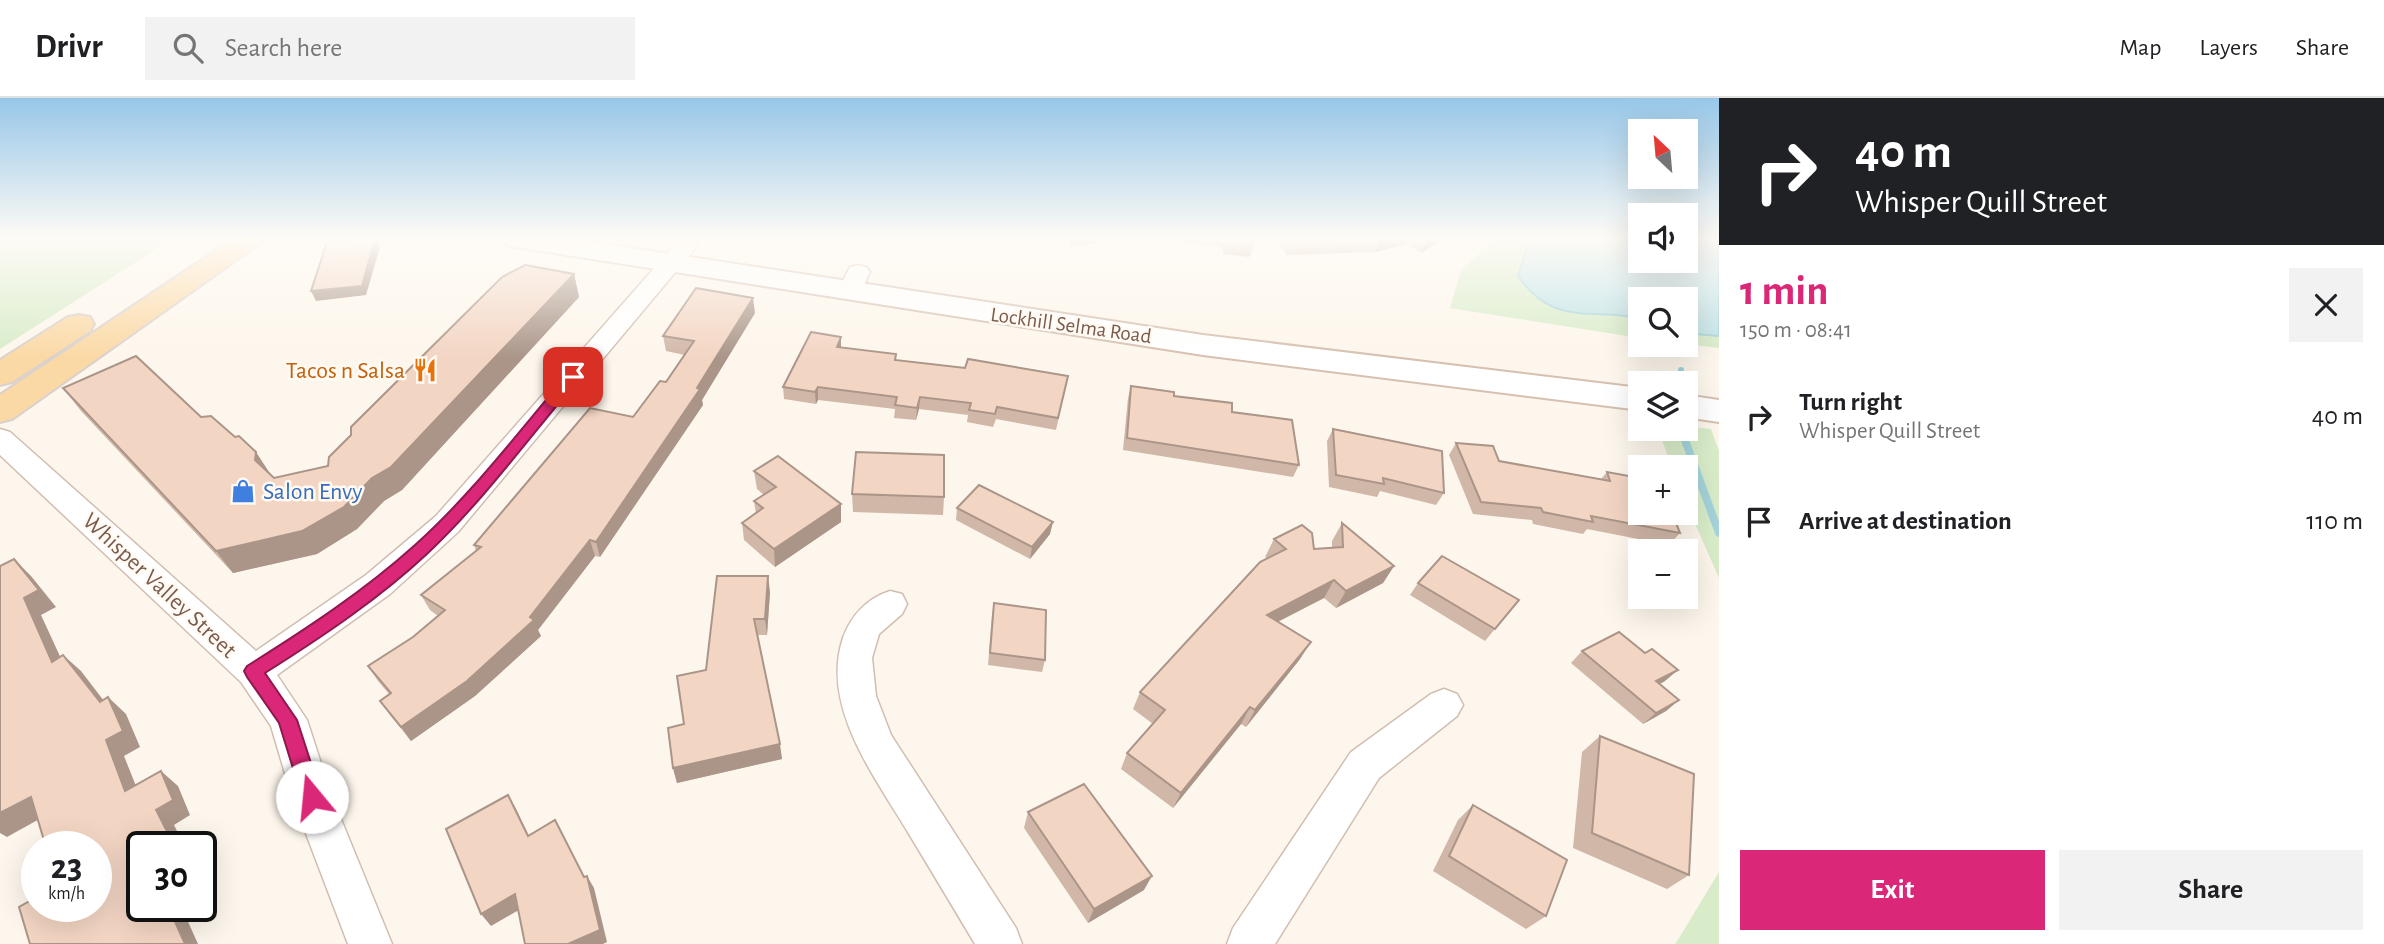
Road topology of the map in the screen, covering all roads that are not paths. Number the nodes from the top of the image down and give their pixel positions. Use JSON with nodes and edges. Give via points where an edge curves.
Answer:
{"nodes":[{"id":1,"x":154,"y":278,"type":"edge"},
{"id":2,"x":193,"y":278,"type":"edge"},
{"id":3,"x":658,"y":278,"type":"edge"},
{"id":4,"x":830,"y":278,"type":"edge"},
{"id":5,"x":70,"y":330,"type":"junction"},
{"id":6,"x":0,"y":375,"type":"edge"},
{"id":7,"x":0,"y":393,"type":"edge"},
{"id":8,"x":1628,"y":398,"type":"edge"},
{"id":9,"x":1698,"y":408,"type":"edge"},
{"id":10,"x":0,"y":411,"type":"edge"},
{"id":11,"x":1719,"y":411,"type":"edge"},
{"id":12,"x":0,"y":439,"type":"edge"},
{"id":13,"x":890,"y":604,"type":"dead end"},
{"id":14,"x":254,"y":671,"type":"junction"},
{"id":15,"x":1444,"y":705,"type":"dead end"},
{"id":16,"x":370,"y":944,"type":"edge"},
{"id":17,"x":1000,"y":944,"type":"edge"},
{"id":18,"x":1249,"y":944,"type":"edge"}],
"edges":[{"from":1,"to":5,"type":"main road"},
{"from":2,"to":10,"type":"main road"},
{"from":3,"to":14,"type":"street","via":[[447,524],[321,628]]},
{"from":4,"to":8,"type":"main road","name":"Lockhill Selma Road","via":[[1230,329],[1504,380]]},
{"from":5,"to":6,"type":"main road"},
{"from":5,"to":7,"type":"main road","via":[[64,351]]},
{"from":9,"to":11,"type":"main road"},
{"from":12,"to":14,"type":"street","name":"Whisper Valley Street"},
{"from":13,"to":17,"type":"street","via":[[864,627],[854,658],[858,696],[875,743]]},
{"from":14,"to":16,"type":"street","name":"Whisper Valley Street","via":[[288,720],[312,797]]},
{"from":15,"to":18,"type":"street","via":[[1365,765]]}]}
